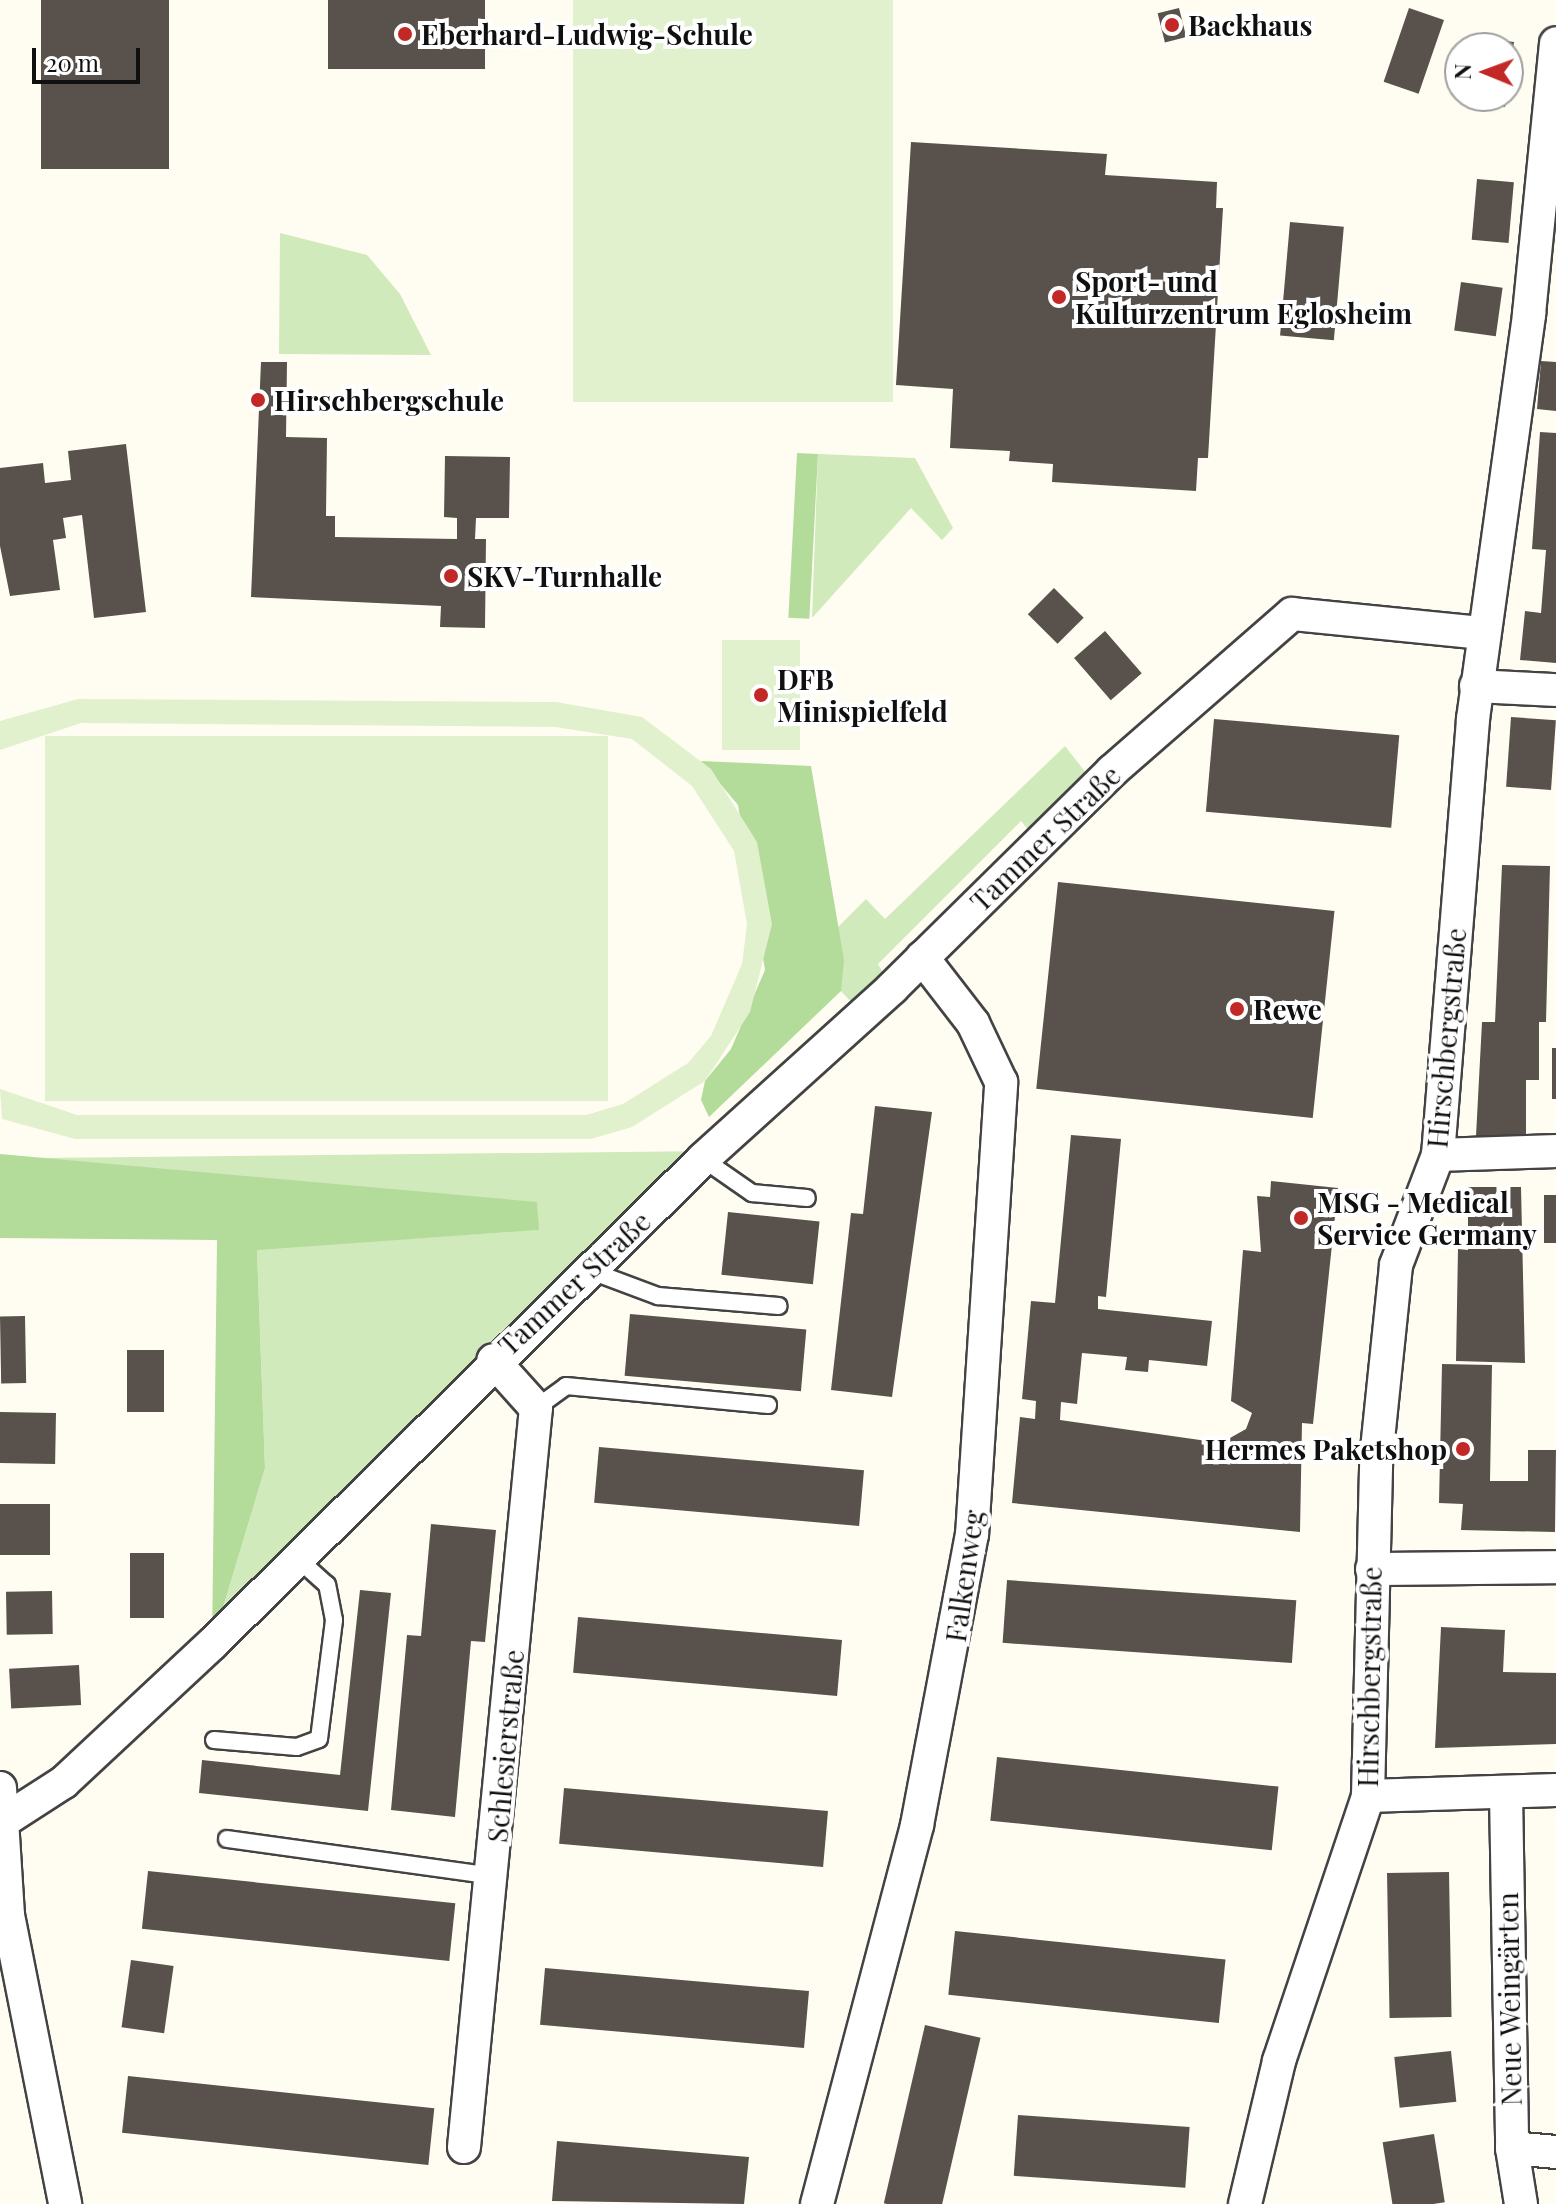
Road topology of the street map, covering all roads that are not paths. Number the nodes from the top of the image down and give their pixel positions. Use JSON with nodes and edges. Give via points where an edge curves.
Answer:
{"nodes":[{"id":1,"x":1556,"y":43,"type":"edge"},
{"id":2,"x":1552,"y":121,"type":"edge"},
{"id":3,"x":1482,"y":633,"type":"junction"},
{"id":4,"x":1476,"y":686,"type":"junction"},
{"id":5,"x":1556,"y":690,"type":"edge"},
{"id":6,"x":922,"y":957,"type":"junction"},
{"id":7,"x":1556,"y":1151,"type":"edge"},
{"id":8,"x":1438,"y":1155,"type":"junction"},
{"id":9,"x":703,"y":1159,"type":"junction"},
{"id":10,"x":807,"y":1198,"type":"dead end"},
{"id":11,"x":591,"y":1271,"type":"junction"},
{"id":12,"x":779,"y":1306,"type":"dead end"},
{"id":13,"x":493,"y":1360,"type":"junction"},
{"id":14,"x":768,"y":1405,"type":"dead end"},
{"id":15,"x":536,"y":1408,"type":"junction"},
{"id":16,"x":297,"y":1558,"type":"junction"},
{"id":17,"x":1556,"y":1567,"type":"edge"},
{"id":18,"x":1372,"y":1569,"type":"junction"},
{"id":19,"x":214,"y":1740,"type":"dead end"},
{"id":20,"x":0,"y":1788,"type":"edge"},
{"id":21,"x":1556,"y":1790,"type":"edge"},
{"id":22,"x":1506,"y":1793,"type":"junction"},
{"id":23,"x":1368,"y":1796,"type":"junction"},
{"id":24,"x":5,"y":1820,"type":"junction"},
{"id":25,"x":227,"y":1839,"type":"dead end"},
{"id":26,"x":493,"y":1876,"type":"junction"},
{"id":27,"x":464,"y":2147,"type":"dead end"},
{"id":28,"x":1512,"y":2148,"type":"junction"},
{"id":29,"x":1556,"y":2152,"type":"edge"},
{"id":30,"x":65,"y":2204,"type":"edge"},
{"id":31,"x":817,"y":2204,"type":"edge"},
{"id":32,"x":1245,"y":2204,"type":"edge"},
{"id":33,"x":1521,"y":2204,"type":"edge"}],
"edges":[{"from":1,"to":2,"type":"street","name":"Hirschbergstraße"},
{"from":2,"to":3,"type":"street","name":"Hirschbergstraße"},
{"from":3,"to":4,"type":"street","name":"Hirschbergstraße"},
{"from":3,"to":6,"type":"street","name":"Tammer Straße","via":[[1292,614],[1112,771]]},
{"from":4,"to":5,"type":"street"},
{"from":4,"to":8,"type":"street","name":"Hirschbergstraße"},
{"from":6,"to":9,"type":"street","name":"Tammer Straße"},
{"from":6,"to":31,"type":"street","name":"Falkenweg","via":[[973,1023],[1001,1082],[971,1547],[917,1825]]},
{"from":7,"to":8,"type":"street"},
{"from":8,"to":18,"type":"street","name":"Hirschbergstraße","via":[[1396,1265]]},
{"from":9,"to":10,"type":"lane","via":[[752,1193]]},
{"from":9,"to":11,"type":"street","name":"Tammer Straße"},
{"from":11,"to":12,"type":"lane","via":[[658,1296]]},
{"from":11,"to":13,"type":"street","name":"Tammer Straße"},
{"from":13,"to":15,"type":"street"},
{"from":13,"to":16,"type":"street","name":"Tammer Straße"},
{"from":14,"to":15,"type":"lane","via":[[566,1386]]},
{"from":15,"to":26,"type":"street","name":"Schlesierstraße"},
{"from":16,"to":19,"type":"lane","via":[[327,1585],[334,1620],[319,1739],[297,1747]]},
{"from":16,"to":24,"type":"street","name":"Tammer Straße","via":[[64,1782]]},
{"from":17,"to":18,"type":"street"},
{"from":18,"to":23,"type":"street","name":"Hirschbergstraße"},
{"from":20,"to":24,"type":"street"},
{"from":21,"to":22,"type":"street"},
{"from":22,"to":23,"type":"street"},
{"from":22,"to":28,"type":"street","name":"Neue Weingärten"},
{"from":23,"to":32,"type":"street","name":"Hirschbergstraße","via":[[1279,2061]]},
{"from":24,"to":30,"type":"street","via":[[8,1915]]},
{"from":25,"to":26,"type":"lane"},
{"from":26,"to":27,"type":"street","name":"Schlesierstraße"},
{"from":28,"to":29,"type":"street"},
{"from":28,"to":33,"type":"street","name":"Neue Weingärten"}]}
